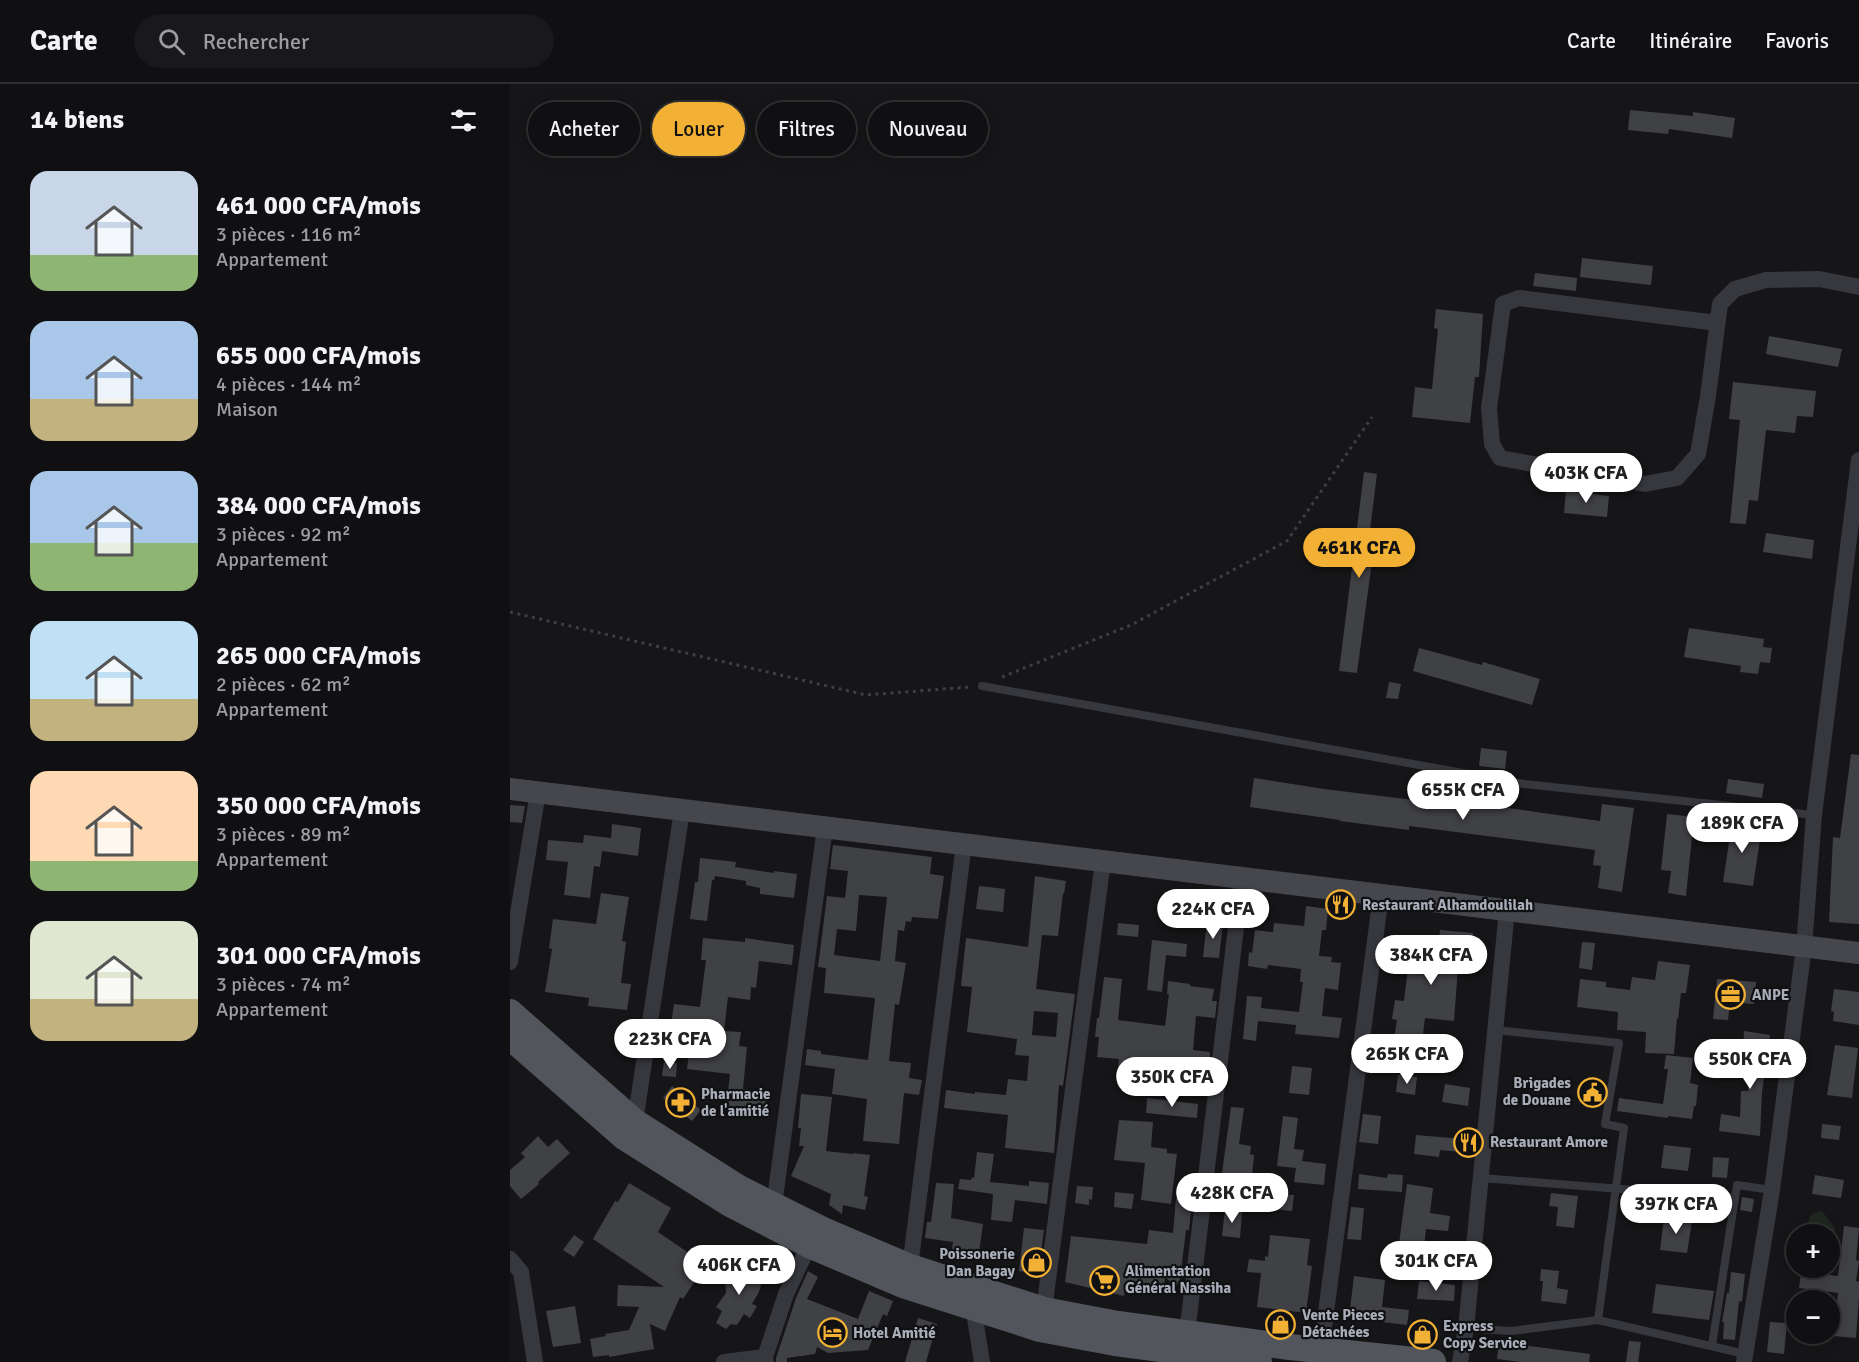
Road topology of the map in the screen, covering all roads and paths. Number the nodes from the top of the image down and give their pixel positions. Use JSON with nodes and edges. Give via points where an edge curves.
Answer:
{"nodes":[{"id":1,"x":1859,"y":287,"type":"edge"},
{"id":2,"x":1717,"y":322,"type":"junction"},
{"id":3,"x":1372,"y":417,"type":"dead end"},
{"id":4,"x":1859,"y":460,"type":"edge"},
{"id":5,"x":510,"y":612,"type":"edge"},
{"id":6,"x":982,"y":686,"type":"junction"},
{"id":7,"x":510,"y":789,"type":"edge"},
{"id":8,"x":538,"y":792,"type":"junction"},
{"id":9,"x":682,"y":810,"type":"junction"},
{"id":10,"x":1814,"y":815,"type":"junction"},
{"id":11,"x":825,"y":827,"type":"junction"},
{"id":12,"x":964,"y":844,"type":"junction"},
{"id":13,"x":1103,"y":861,"type":"junction"},
{"id":14,"x":1242,"y":878,"type":"junction"},
{"id":15,"x":1381,"y":895,"type":"junction"},
{"id":16,"x":1507,"y":910,"type":"junction"},
{"id":17,"x":1804,"y":947,"type":"junction"},
{"id":18,"x":1859,"y":953,"type":"edge"},
{"id":19,"x":510,"y":962,"type":"edge"},
{"id":20,"x":510,"y":1012,"type":"edge"},
{"id":21,"x":1495,"y":1030,"type":"junction"},
{"id":22,"x":510,"y":1037,"type":"edge"},
{"id":23,"x":635,"y":1122,"type":"junction"},
{"id":24,"x":1481,"y":1178,"type":"junction"},
{"id":25,"x":1616,"y":1189,"type":"junction"},
{"id":26,"x":1772,"y":1190,"type":"junction"},
{"id":27,"x":1734,"y":1198,"type":"junction"},
{"id":28,"x":774,"y":1206,"type":"junction"},
{"id":29,"x":809,"y":1245,"type":"junction"},
{"id":30,"x":510,"y":1259,"type":"edge"},
{"id":31,"x":910,"y":1267,"type":"junction"},
{"id":32,"x":973,"y":1306,"type":"junction"},
{"id":33,"x":1044,"y":1310,"type":"junction"},
{"id":34,"x":1598,"y":1320,"type":"junction"},
{"id":35,"x":1466,"y":1328,"type":"junction"},
{"id":36,"x":1186,"y":1342,"type":"junction"},
{"id":37,"x":1712,"y":1345,"type":"junction"},
{"id":38,"x":1321,"y":1350,"type":"junction"},
{"id":39,"x":1745,"y":1358,"type":"edge"},
{"id":40,"x":766,"y":1359,"type":"edge"},
{"id":41,"x":535,"y":1362,"type":"edge"},
{"id":42,"x":724,"y":1362,"type":"edge"},
{"id":43,"x":982,"y":1362,"type":"edge"},
{"id":44,"x":1259,"y":1362,"type":"edge"},
{"id":45,"x":1432,"y":1362,"type":"edge"},
{"id":46,"x":1460,"y":1362,"type":"edge"}],
"edges":[{"from":1,"to":2,"type":"street","via":[[1819,279],[1766,280],[1735,289],[1720,304]]},
{"from":2,"to":2,"type":"street","via":[[1698,454],[1677,478],[1645,484],[1500,458],[1492,444],[1489,408],[1503,304],[1519,298]]},
{"from":3,"to":6,"type":"path","via":[[1287,541],[1131,625]]},
{"from":4,"to":10,"type":"street"},
{"from":5,"to":6,"type":"path","via":[[866,695]]},
{"from":6,"to":10,"type":"lane","via":[[1524,784]]},
{"from":7,"to":8,"type":"street"},
{"from":8,"to":9,"type":"street"},
{"from":8,"to":19,"type":"street"},
{"from":9,"to":11,"type":"street"},
{"from":9,"to":23,"type":"street"},
{"from":10,"to":17,"type":"street"},
{"from":11,"to":12,"type":"street"},
{"from":11,"to":28,"type":"street"},
{"from":12,"to":13,"type":"street"},
{"from":12,"to":31,"type":"street"},
{"from":13,"to":14,"type":"street"},
{"from":13,"to":33,"type":"street"},
{"from":14,"to":15,"type":"street"},
{"from":14,"to":36,"type":"street"},
{"from":15,"to":16,"type":"street"},
{"from":15,"to":38,"type":"street"},
{"from":16,"to":17,"type":"street"},
{"from":16,"to":21,"type":"street"},
{"from":17,"to":18,"type":"street"},
{"from":17,"to":26,"type":"street"},
{"from":20,"to":23,"type":"main road"},
{"from":21,"to":24,"type":"street"},
{"from":21,"to":25,"type":"lane","via":[[1618,1043],[1605,1124],[1624,1128]]},
{"from":22,"to":29,"type":"main road","via":[[624,1137],[730,1204]]},
{"from":23,"to":28,"type":"main road"},
{"from":24,"to":25,"type":"lane"},
{"from":24,"to":35,"type":"street"},
{"from":25,"to":27,"type":"lane"},
{"from":25,"to":34,"type":"lane"},
{"from":26,"to":27,"type":"lane","via":[[1737,1185]]},
{"from":26,"to":39,"type":"street"},
{"from":27,"to":37,"type":"lane"},
{"from":28,"to":31,"type":"main road"},
{"from":29,"to":32,"type":"main road","via":[[903,1285]]},
{"from":29,"to":40,"type":"street","via":[[786,1294]]},
{"from":30,"to":41,"type":"street","via":[[521,1272]]},
{"from":31,"to":33,"type":"main road"},
{"from":32,"to":36,"type":"main road","via":[[1053,1332],[1115,1343]]},
{"from":32,"to":43,"type":"street"},
{"from":33,"to":36,"type":"main road"},
{"from":34,"to":35,"type":"lane","via":[[1511,1331]]},
{"from":34,"to":37,"type":"lane"},
{"from":35,"to":46,"type":"street"},
{"from":36,"to":38,"type":"main road"},
{"from":36,"to":44,"type":"main road"},
{"from":37,"to":39,"type":"lane"},
{"from":38,"to":45,"type":"main road"},
{"from":40,"to":42,"type":"street"}]}
